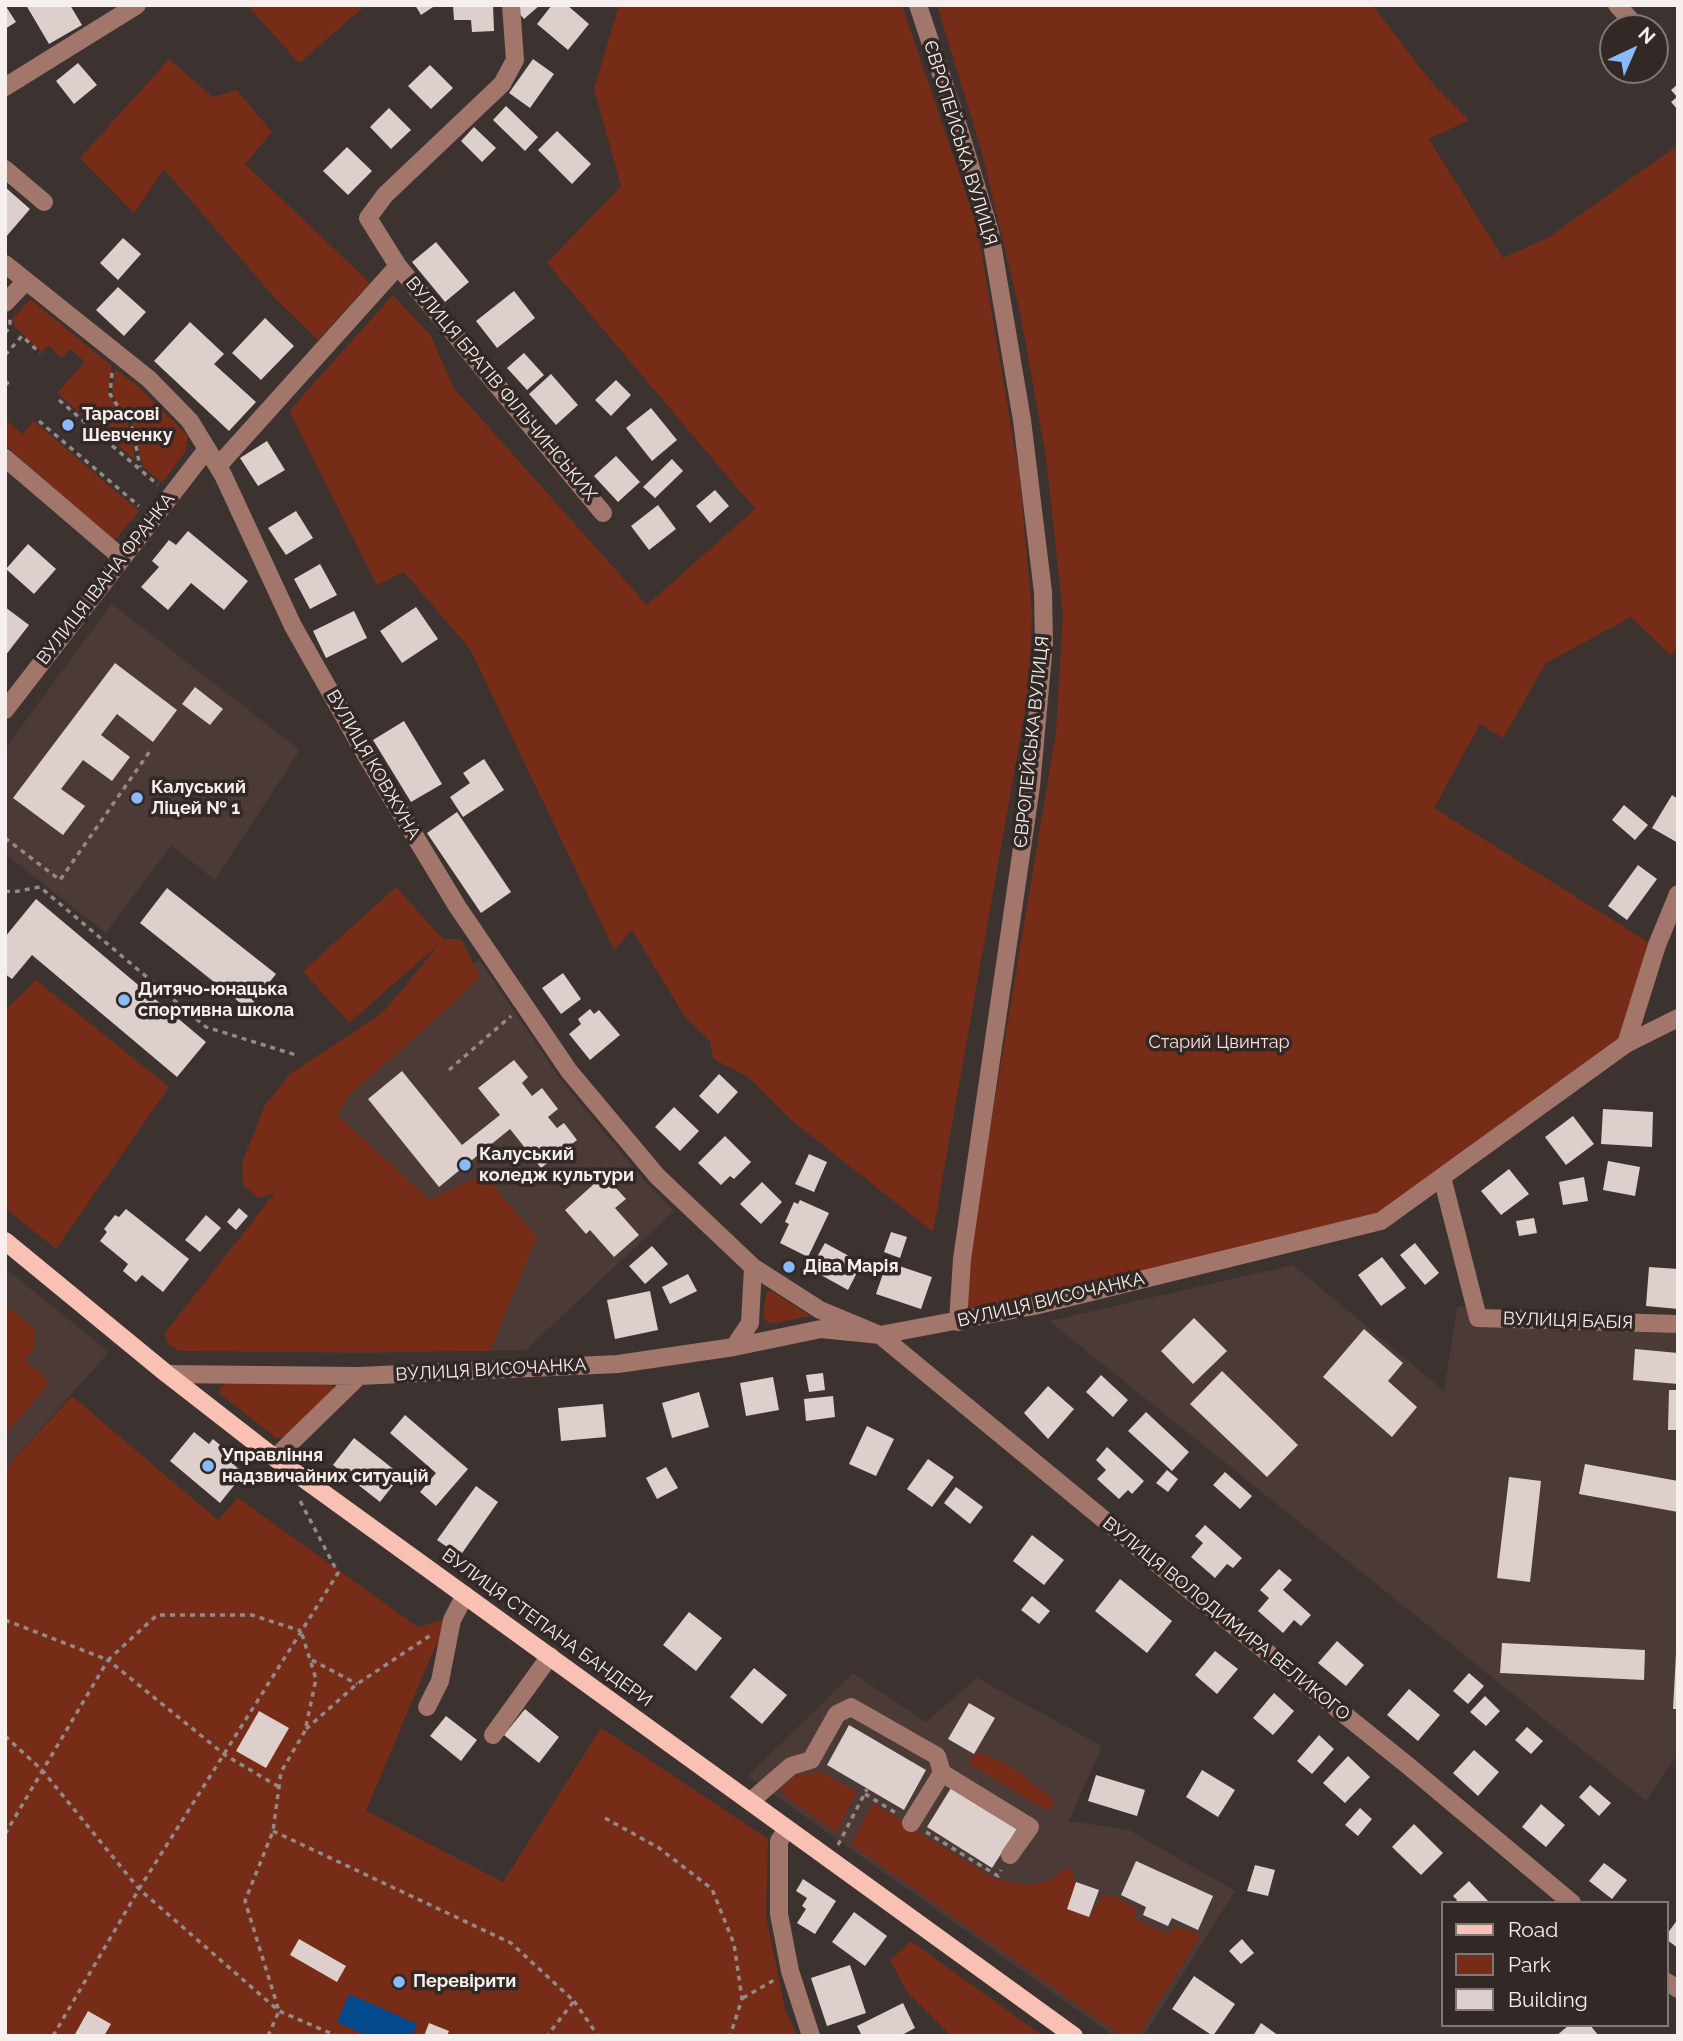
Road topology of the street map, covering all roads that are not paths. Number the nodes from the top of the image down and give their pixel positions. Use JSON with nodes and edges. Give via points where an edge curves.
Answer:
{"nodes":[{"id":1,"x":136,"y":5,"type":"edge"},
{"id":2,"x":512,"y":5,"type":"edge"},
{"id":3,"x":918,"y":5,"type":"edge"},
{"id":4,"x":5,"y":87,"type":"edge"},
{"id":5,"x":5,"y":169,"type":"edge"},
{"id":6,"x":44,"y":202,"type":"dead end"},
{"id":7,"x":5,"y":264,"type":"edge"},
{"id":8,"x":398,"y":266,"type":"junction"},
{"id":9,"x":26,"y":281,"type":"junction"},
{"id":10,"x":5,"y":303,"type":"edge"},
{"id":11,"x":207,"y":449,"type":"junction"},
{"id":12,"x":5,"y":458,"type":"edge"},
{"id":13,"x":218,"y":466,"type":"junction"},
{"id":14,"x":603,"y":513,"type":"dead end"},
{"id":15,"x":122,"y":558,"type":"junction"},
{"id":16,"x":5,"y":710,"type":"edge"},
{"id":17,"x":1678,"y":894,"type":"edge"},
{"id":18,"x":1678,"y":1018,"type":"edge"},
{"id":19,"x":1626,"y":1044,"type":"junction"},
{"id":20,"x":1442,"y":1177,"type":"junction"},
{"id":21,"x":5,"y":1241,"type":"edge"},
{"id":22,"x":753,"y":1267,"type":"junction"},
{"id":23,"x":958,"y":1322,"type":"junction"},
{"id":24,"x":1678,"y":1324,"type":"edge"},
{"id":25,"x":880,"y":1335,"type":"junction"},
{"id":26,"x":734,"y":1347,"type":"junction"},
{"id":27,"x":167,"y":1374,"type":"junction"},
{"id":28,"x":359,"y":1376,"type":"junction"},
{"id":29,"x":275,"y":1458,"type":"junction"},
{"id":30,"x":465,"y":1595,"type":"junction"},
{"id":31,"x":550,"y":1656,"type":"junction"},
{"id":32,"x":427,"y":1707,"type":"dead end"},
{"id":33,"x":493,"y":1735,"type":"dead end"},
{"id":34,"x":942,"y":1773,"type":"junction"},
{"id":35,"x":751,"y":1801,"type":"junction"},
{"id":36,"x":911,"y":1823,"type":"road end"},
{"id":37,"x":787,"y":1829,"type":"junction"},
{"id":38,"x":1010,"y":1855,"type":"road end"},
{"id":39,"x":1570,"y":1901,"type":"edge"},
{"id":40,"x":811,"y":2036,"type":"edge"},
{"id":41,"x":1074,"y":2036,"type":"edge"}],
"edges":[{"from":1,"to":4,"type":"street"},
{"from":2,"to":8,"type":"street","name":"ВУЛИЦЯ БРАТІВ ФІЛЬЧИНСЬКИХ","via":[[515,60],[502,83],[385,195],[368,218]]},
{"from":3,"to":23,"type":"street","name":"ЄВРОПЕЙСЬКА ВУЛИЦЯ","via":[[990,232],[1044,592],[1031,786],[963,1246]]},
{"from":5,"to":6,"type":"street"},
{"from":7,"to":9,"type":"street","name":"ВУЛИЦЯ КОВЖУНА"},
{"from":8,"to":13,"type":"street","name":"ВУЛИЦЯ БРАТІВ ФІЛЬЧИНСЬКИХ"},
{"from":8,"to":14,"type":"street","name":"ВУЛИЦЯ БРАТІВ ФІЛЬЧИНСЬКИХ"},
{"from":9,"to":10,"type":"street"},
{"from":9,"to":11,"type":"street","name":"ВУЛИЦЯ КОВЖУНА","via":[[149,379],[190,421]]},
{"from":11,"to":13,"type":"street","name":"ВУЛИЦЯ КОВЖУНА"},
{"from":11,"to":15,"type":"street","name":"ВУЛИЦЯ ІВАНА ФРАНКА"},
{"from":12,"to":15,"type":"street"},
{"from":13,"to":22,"type":"street","name":"ВУЛИЦЯ КОВЖУНА","via":[[293,625],[457,906],[569,1071],[657,1176]]},
{"from":15,"to":16,"type":"street","name":"ВУЛИЦЯ ІВАНА ФРАНКА"},
{"from":17,"to":19,"type":"street"},
{"from":18,"to":19,"type":"street","name":"ВУЛИЦЯ ВИСОЧАНКА"},
{"from":19,"to":20,"type":"street","name":"ВУЛИЦЯ ВИСОЧАНКА"},
{"from":20,"to":23,"type":"street","name":"ВУЛИЦЯ ВИСОЧАНКА","via":[[1381,1221]]},
{"from":20,"to":24,"type":"street","name":"ВУЛИЦЯ БАБІЯ","via":[[1478,1318]]},
{"from":21,"to":27,"type":"main road","name":"ВУЛИЦЯ СТЕПАНА БАНДЕРИ"},
{"from":22,"to":25,"type":"street","name":"ВУЛИЦЯ КОВЖУНА","via":[[820,1310]]},
{"from":22,"to":26,"type":"street","via":[[750,1323]]},
{"from":23,"to":25,"type":"street","name":"ВУЛИЦЯ ВИСОЧАНКА"},
{"from":25,"to":26,"type":"street","name":"ВУЛИЦЯ ВИСОЧАНКА","via":[[821,1329]]},
{"from":25,"to":39,"type":"street","name":"ВУЛИЦЯ ВОЛОДИМИРА ВЕЛИКОГО"},
{"from":26,"to":28,"type":"street","name":"ВУЛИЦЯ ВИСОЧАНКА","via":[[618,1364]]},
{"from":27,"to":28,"type":"street","name":"ВУЛИЦЯ ВИСОЧАНКА"},
{"from":27,"to":29,"type":"main road","name":"ВУЛИЦЯ СТЕПАНА БАНДЕРИ"},
{"from":28,"to":29,"type":"street"},
{"from":29,"to":30,"type":"main road","name":"ВУЛИЦЯ СТЕПАНА БАНДЕРИ"},
{"from":30,"to":31,"type":"main road","name":"ВУЛИЦЯ СТЕПАНА БАНДЕРИ"},
{"from":30,"to":32,"type":"street","via":[[452,1620],[440,1681]]},
{"from":31,"to":33,"type":"street"},
{"from":31,"to":35,"type":"main road","name":"ВУЛИЦЯ СТЕПАНА БАНДЕРИ"},
{"from":34,"to":35,"type":"street","via":[[937,1756],[851,1707],[837,1714],[811,1760],[791,1766]]},
{"from":34,"to":36,"type":"street"},
{"from":34,"to":38,"type":"street","via":[[1030,1827]]},
{"from":35,"to":37,"type":"main road","name":"ВУЛИЦЯ СТЕПАНА БАНДЕРИ"},
{"from":37,"to":40,"type":"street","via":[[779,1841],[779,1914],[790,1971]]},
{"from":37,"to":41,"type":"main road","name":"ВУЛИЦЯ СТЕПАНА БАНДЕРИ"}]}
